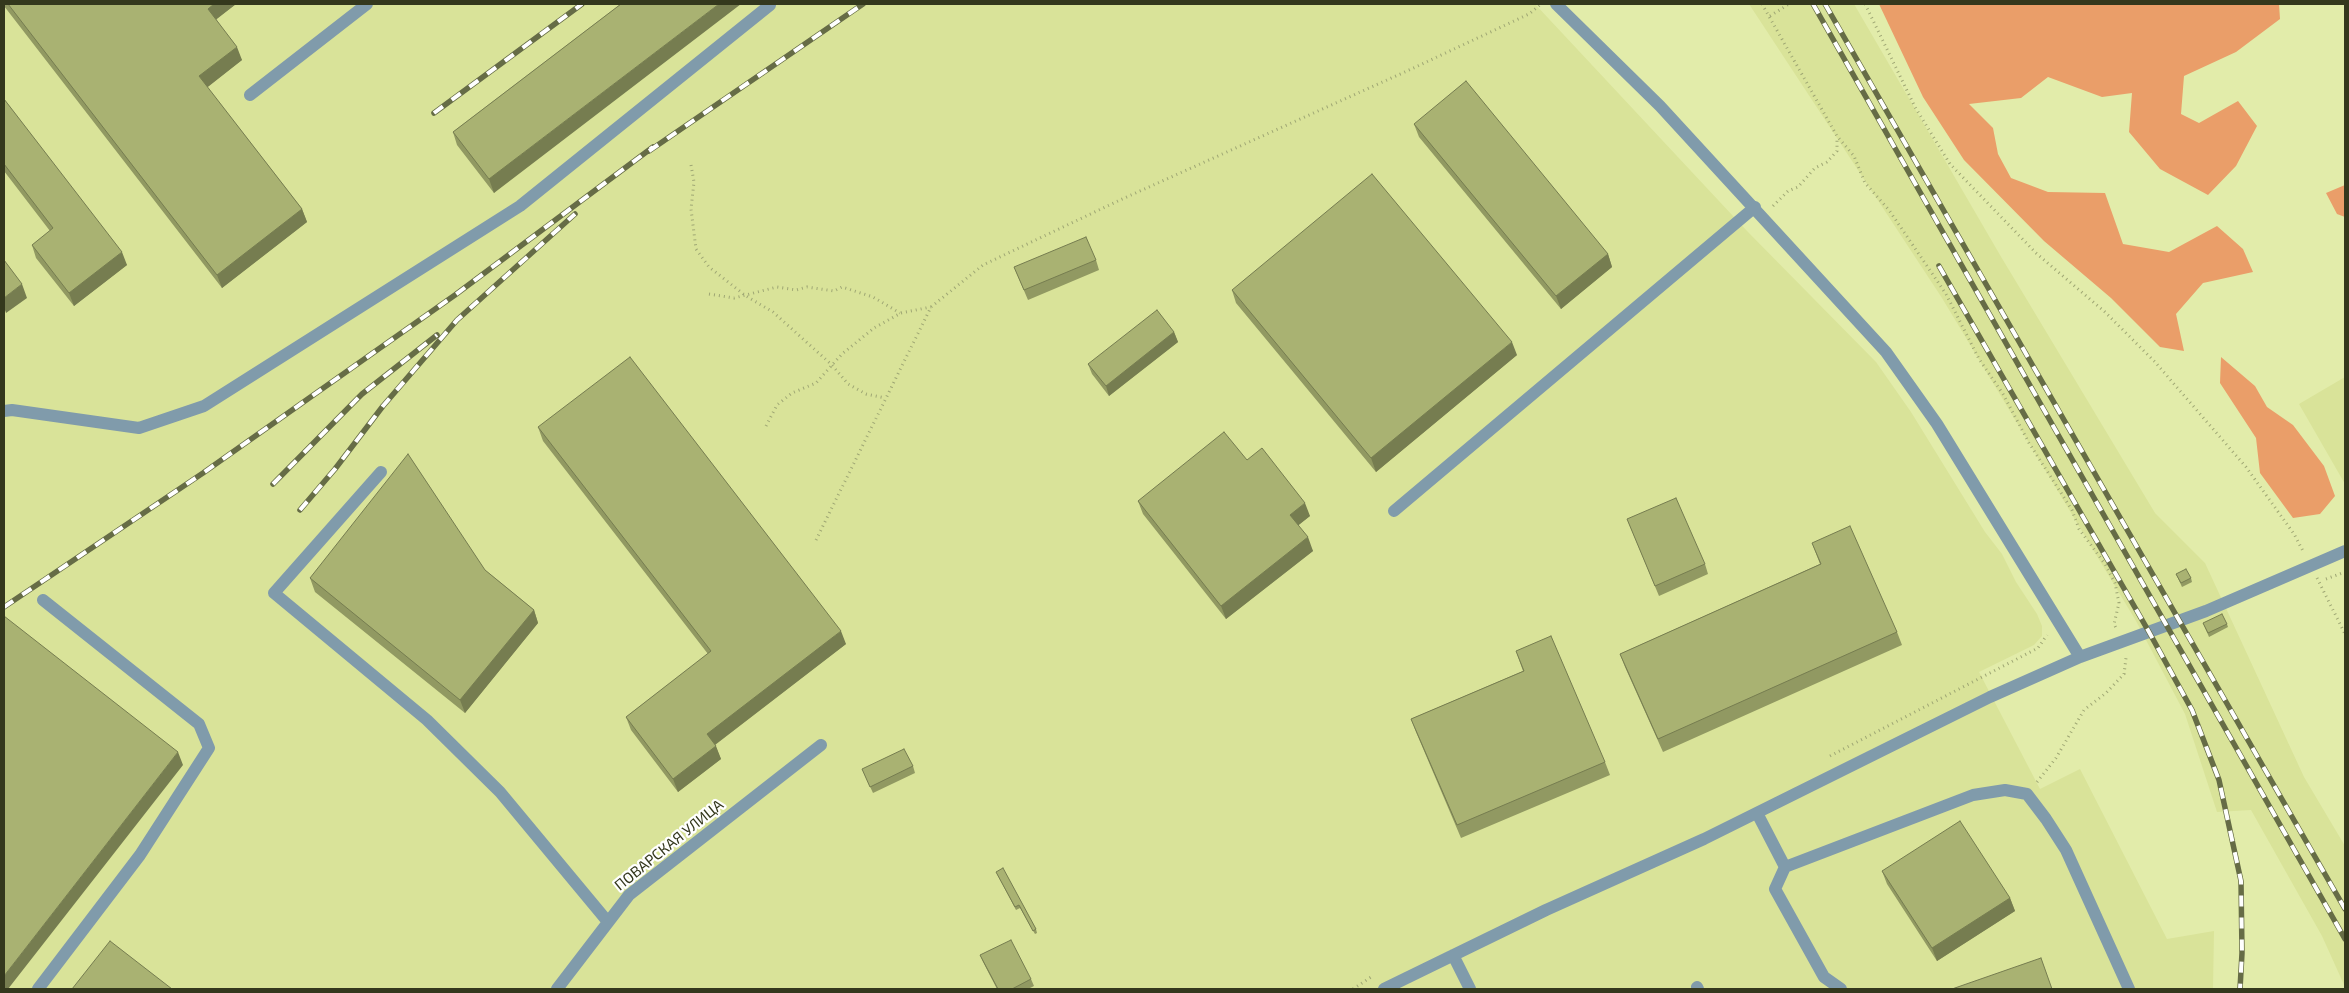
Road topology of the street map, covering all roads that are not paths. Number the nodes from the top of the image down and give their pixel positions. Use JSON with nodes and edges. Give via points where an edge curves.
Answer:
{"nodes":[{"id":1,"x":367,"y":4,"type":"edge"},
{"id":2,"x":1556,"y":4,"type":"edge"},
{"id":3,"x":770,"y":5,"type":"edge"},
{"id":4,"x":250,"y":94,"type":"dead end"},
{"id":5,"x":1755,"y":207,"type":"junction"},
{"id":6,"x":4,"y":411,"type":"edge"},
{"id":7,"x":381,"y":472,"type":"dead end"},
{"id":8,"x":1394,"y":511,"type":"dead end"},
{"id":9,"x":2345,"y":551,"type":"edge"},
{"id":10,"x":43,"y":600,"type":"dead end"},
{"id":11,"x":2080,"y":656,"type":"junction"},
{"id":12,"x":821,"y":745,"type":"dead end"},
{"id":13,"x":1757,"y":813,"type":"junction"},
{"id":14,"x":1785,"y":867,"type":"junction"},
{"id":15,"x":608,"y":922,"type":"junction"},
{"id":16,"x":1452,"y":955,"type":"junction"},
{"id":17,"x":38,"y":989,"type":"edge"},
{"id":18,"x":557,"y":989,"type":"edge"},
{"id":19,"x":1384,"y":989,"type":"edge"},
{"id":20,"x":1470,"y":989,"type":"edge"},
{"id":21,"x":1841,"y":989,"type":"edge"},
{"id":22,"x":2129,"y":989,"type":"edge"}],
"edges":[{"from":1,"to":4,"type":"street"},
{"from":2,"to":5,"type":"street","via":[[1660,106]]},
{"from":3,"to":6,"type":"street","via":[[520,206],[204,406],[139,428]]},
{"from":5,"to":8,"type":"street"},
{"from":5,"to":11,"type":"street","via":[[1886,352],[1937,424]]},
{"from":7,"to":15,"type":"street","via":[[274,593],[440,733],[500,792]]},
{"from":9,"to":11,"type":"street","via":[[2206,611]]},
{"from":10,"to":17,"type":"street","via":[[199,724],[209,748],[140,856]]},
{"from":11,"to":13,"type":"street"},
{"from":12,"to":15,"type":"street","name":"ПОВАРСКАЯ УЛИЦА","via":[[629,895]]},
{"from":13,"to":14,"type":"street"},
{"from":13,"to":16,"type":"street"},
{"from":14,"to":21,"type":"street","via":[[1775,889],[1824,977]]},
{"from":14,"to":22,"type":"street","via":[[1973,795],[2005,790],[2027,794],[2066,850]]},
{"from":15,"to":18,"type":"street","name":"ПОВАРСКАЯ УЛИЦА"},
{"from":16,"to":19,"type":"street"},
{"from":16,"to":20,"type":"street"}]}
